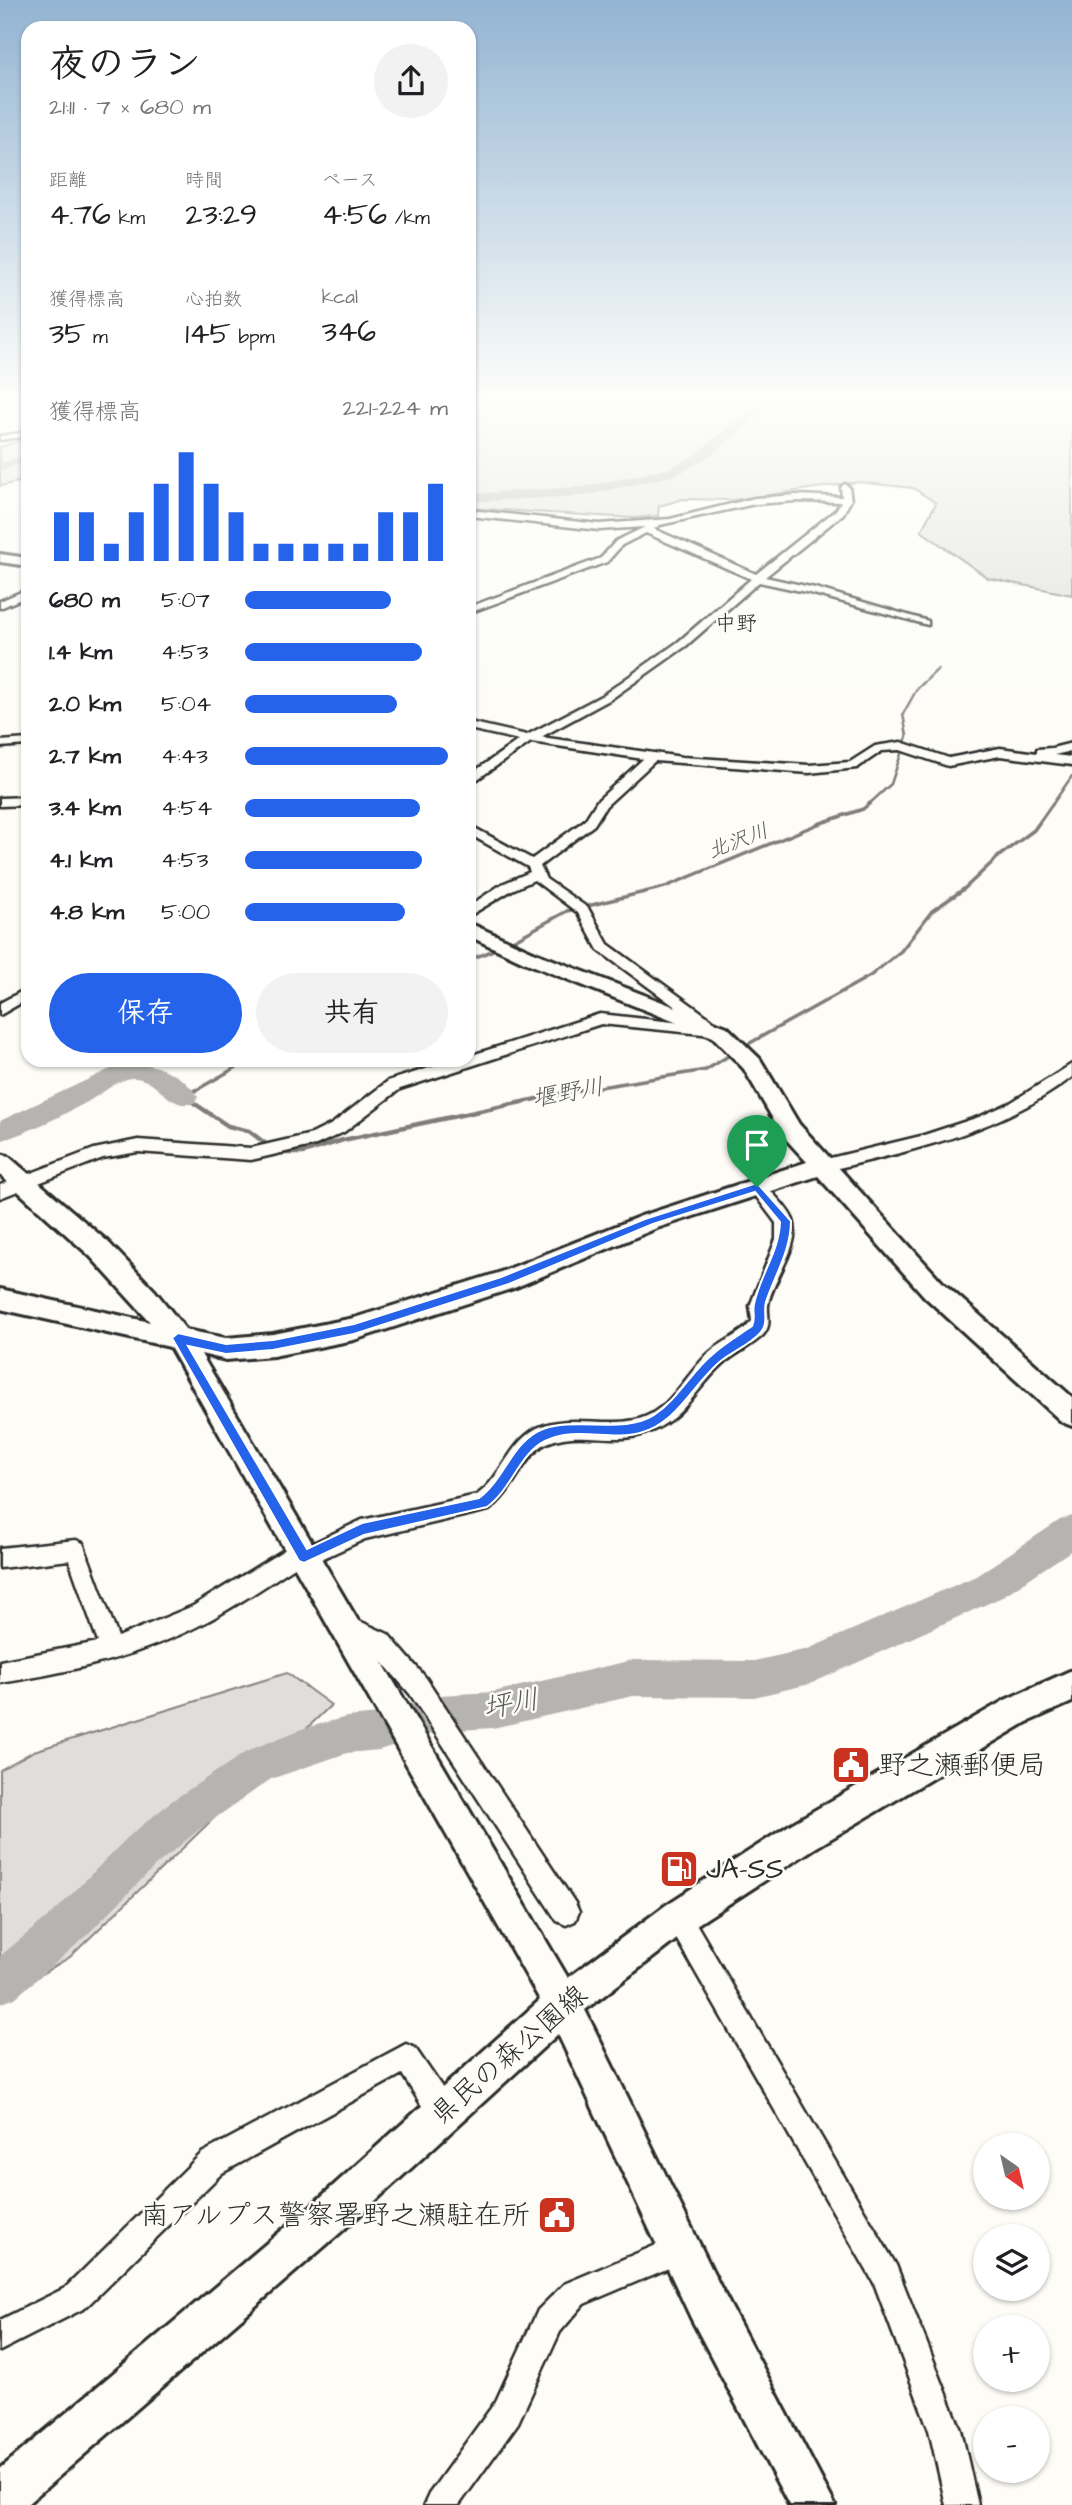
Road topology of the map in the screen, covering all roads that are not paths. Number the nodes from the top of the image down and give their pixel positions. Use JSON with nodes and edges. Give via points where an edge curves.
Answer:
{"nodes":[{"id":1,"x":487,"y":515,"type":"edge"},
{"id":2,"x":699,"y":515,"type":"edge"},
{"id":3,"x":836,"y":515,"type":"edge"},
{"id":4,"x":670,"y":522,"type":"junction"},
{"id":5,"x":646,"y":529,"type":"junction"},
{"id":6,"x":0,"y":558,"type":"edge"},
{"id":7,"x":21,"y":561,"type":"edge"},
{"id":8,"x":759,"y":579,"type":"junction"},
{"id":9,"x":21,"y":595,"type":"edge"},
{"id":10,"x":0,"y":605,"type":"edge"},
{"id":11,"x":476,"y":607,"type":"edge"},
{"id":12,"x":924,"y":623,"type":"dead end"},
{"id":13,"x":476,"y":726,"type":"edge"},
{"id":14,"x":531,"y":737,"type":"junction"},
{"id":15,"x":21,"y":742,"type":"edge"},
{"id":16,"x":0,"y":744,"type":"edge"},
{"id":17,"x":1072,"y":747,"type":"edge"},
{"id":18,"x":999,"y":752,"type":"junction"},
{"id":19,"x":652,"y":757,"type":"junction"},
{"id":20,"x":1072,"y":761,"type":"edge"},
{"id":21,"x":476,"y":776,"type":"edge"},
{"id":22,"x":21,"y":801,"type":"edge"},
{"id":23,"x":0,"y":802,"type":"edge"},
{"id":24,"x":476,"y":834,"type":"edge"},
{"id":25,"x":535,"y":869,"type":"junction"},
{"id":26,"x":476,"y":907,"type":"edge"},
{"id":27,"x":476,"y":932,"type":"edge"},
{"id":28,"x":21,"y":997,"type":"edge"},
{"id":29,"x":0,"y":1010,"type":"edge"},
{"id":30,"x":732,"y":1044,"type":"junction"},
{"id":31,"x":476,"y":1059,"type":"edge"},
{"id":32,"x":450,"y":1067,"type":"edge"},
{"id":33,"x":1072,"y":1069,"type":"edge"},
{"id":34,"x":0,"y":1162,"type":"edge"},
{"id":35,"x":822,"y":1166,"type":"junction"},
{"id":36,"x":757,"y":1187,"type":"junction"},
{"id":37,"x":11,"y":1188,"type":"edge"},
{"id":38,"x":0,"y":1299,"type":"edge"},
{"id":39,"x":178,"y":1338,"type":"junction"},
{"id":40,"x":1072,"y":1414,"type":"edge"},
{"id":41,"x":303,"y":1554,"type":"junction"},
{"id":42,"x":0,"y":1558,"type":"edge"},
{"id":43,"x":343,"y":1624,"type":"junction"},
{"id":44,"x":112,"y":1650,"type":"junction"},
{"id":45,"x":0,"y":1672,"type":"edge"},
{"id":46,"x":1072,"y":1686,"type":"edge"},
{"id":47,"x":566,"y":1912,"type":"dead end"},
{"id":48,"x":678,"y":1917,"type":"junction"},
{"id":49,"x":563,"y":2004,"type":"junction"},
{"id":50,"x":442,"y":2112,"type":"junction"},
{"id":51,"x":680,"y":2249,"type":"junction"},
{"id":52,"x":0,"y":2336,"type":"edge"},
{"id":53,"x":0,"y":2498,"type":"edge"},
{"id":54,"x":440,"y":2505,"type":"edge"},
{"id":55,"x":813,"y":2505,"type":"edge"},
{"id":56,"x":962,"y":2505,"type":"edge"}],
"edges":[{"from":1,"to":4,"type":"street","via":[[599,527]]},
{"from":2,"to":4,"type":"street"},
{"from":3,"to":8,"type":"street"},
{"from":4,"to":5,"type":"street"},
{"from":5,"to":8,"type":"street"},
{"from":5,"to":11,"type":"street","via":[[619,542],[604,560]]},
{"from":6,"to":7,"type":"street"},
{"from":8,"to":12,"type":"street"},
{"from":8,"to":14,"type":"street","via":[[682,644],[607,697]]},
{"from":9,"to":10,"type":"street"},
{"from":13,"to":14,"type":"street"},
{"from":14,"to":19,"type":"street"},
{"from":14,"to":21,"type":"street"},
{"from":15,"to":16,"type":"street"},
{"from":17,"to":18,"type":"street","via":[[1052,752]]},
{"from":18,"to":19,"type":"street","via":[[948,762],[905,748],[879,748],[853,765],[809,769]]},
{"from":18,"to":20,"type":"street"},
{"from":19,"to":25,"type":"street","via":[[601,804],[590,822]]},
{"from":22,"to":23,"type":"street"},
{"from":24,"to":25,"type":"street"},
{"from":25,"to":26,"type":"street"},
{"from":25,"to":30,"type":"street","via":[[541,881],[579,908],[603,947]]},
{"from":27,"to":30,"type":"street"},
{"from":28,"to":29,"type":"street"},
{"from":30,"to":31,"type":"street","via":[[600,1019]]},
{"from":30,"to":35,"type":"street","via":[[752,1064],[791,1130]]},
{"from":32,"to":37,"type":"street","via":[[394,1085],[316,1139],[251,1154],[138,1146],[100,1153]]},
{"from":33,"to":35,"type":"street","via":[[1046,1092],[958,1133]]},
{"from":34,"to":37,"type":"street"},
{"from":35,"to":36,"type":"street"},
{"from":35,"to":40,"type":"street","via":[[934,1290]]},
{"from":36,"to":39,"type":"street","via":[[649,1222],[505,1280],[354,1329],[226,1349]]},
{"from":36,"to":41,"type":"street","via":[[785,1221],[785,1239],[759,1306],[761,1321],[757,1329],[716,1358],[657,1420],[638,1428],[545,1434],[527,1445],[497,1492],[482,1503],[362,1530]]},
{"from":37,"to":39,"type":"street","via":[[99,1250]]},
{"from":38,"to":39,"type":"street"},
{"from":39,"to":41,"type":"street"},
{"from":41,"to":43,"type":"street"},
{"from":41,"to":44,"type":"street","via":[[185,1622]]},
{"from":42,"to":44,"type":"street","via":[[76,1550]]},
{"from":43,"to":47,"type":"street","via":[[380,1642],[418,1686]]},
{"from":43,"to":49,"type":"street"},
{"from":44,"to":45,"type":"street"},
{"from":46,"to":48,"type":"street","name":"県民の森公園線","via":[[1016,1711],[920,1765]]},
{"from":48,"to":49,"type":"street","name":"県民の森公園線"},
{"from":48,"to":56,"type":"street","via":[[886,2275],[945,2430]]},
{"from":49,"to":50,"type":"street","name":"県民の森公園線"},
{"from":49,"to":51,"type":"street"},
{"from":50,"to":52,"type":"street","via":[[406,2057],[212,2163],[75,2298]]},
{"from":50,"to":53,"type":"street","name":"県民の森公園線","via":[[327,2218]]},
{"from":51,"to":54,"type":"street","via":[[574,2294],[549,2321],[506,2412]]},
{"from":51,"to":55,"type":"street"}]}
